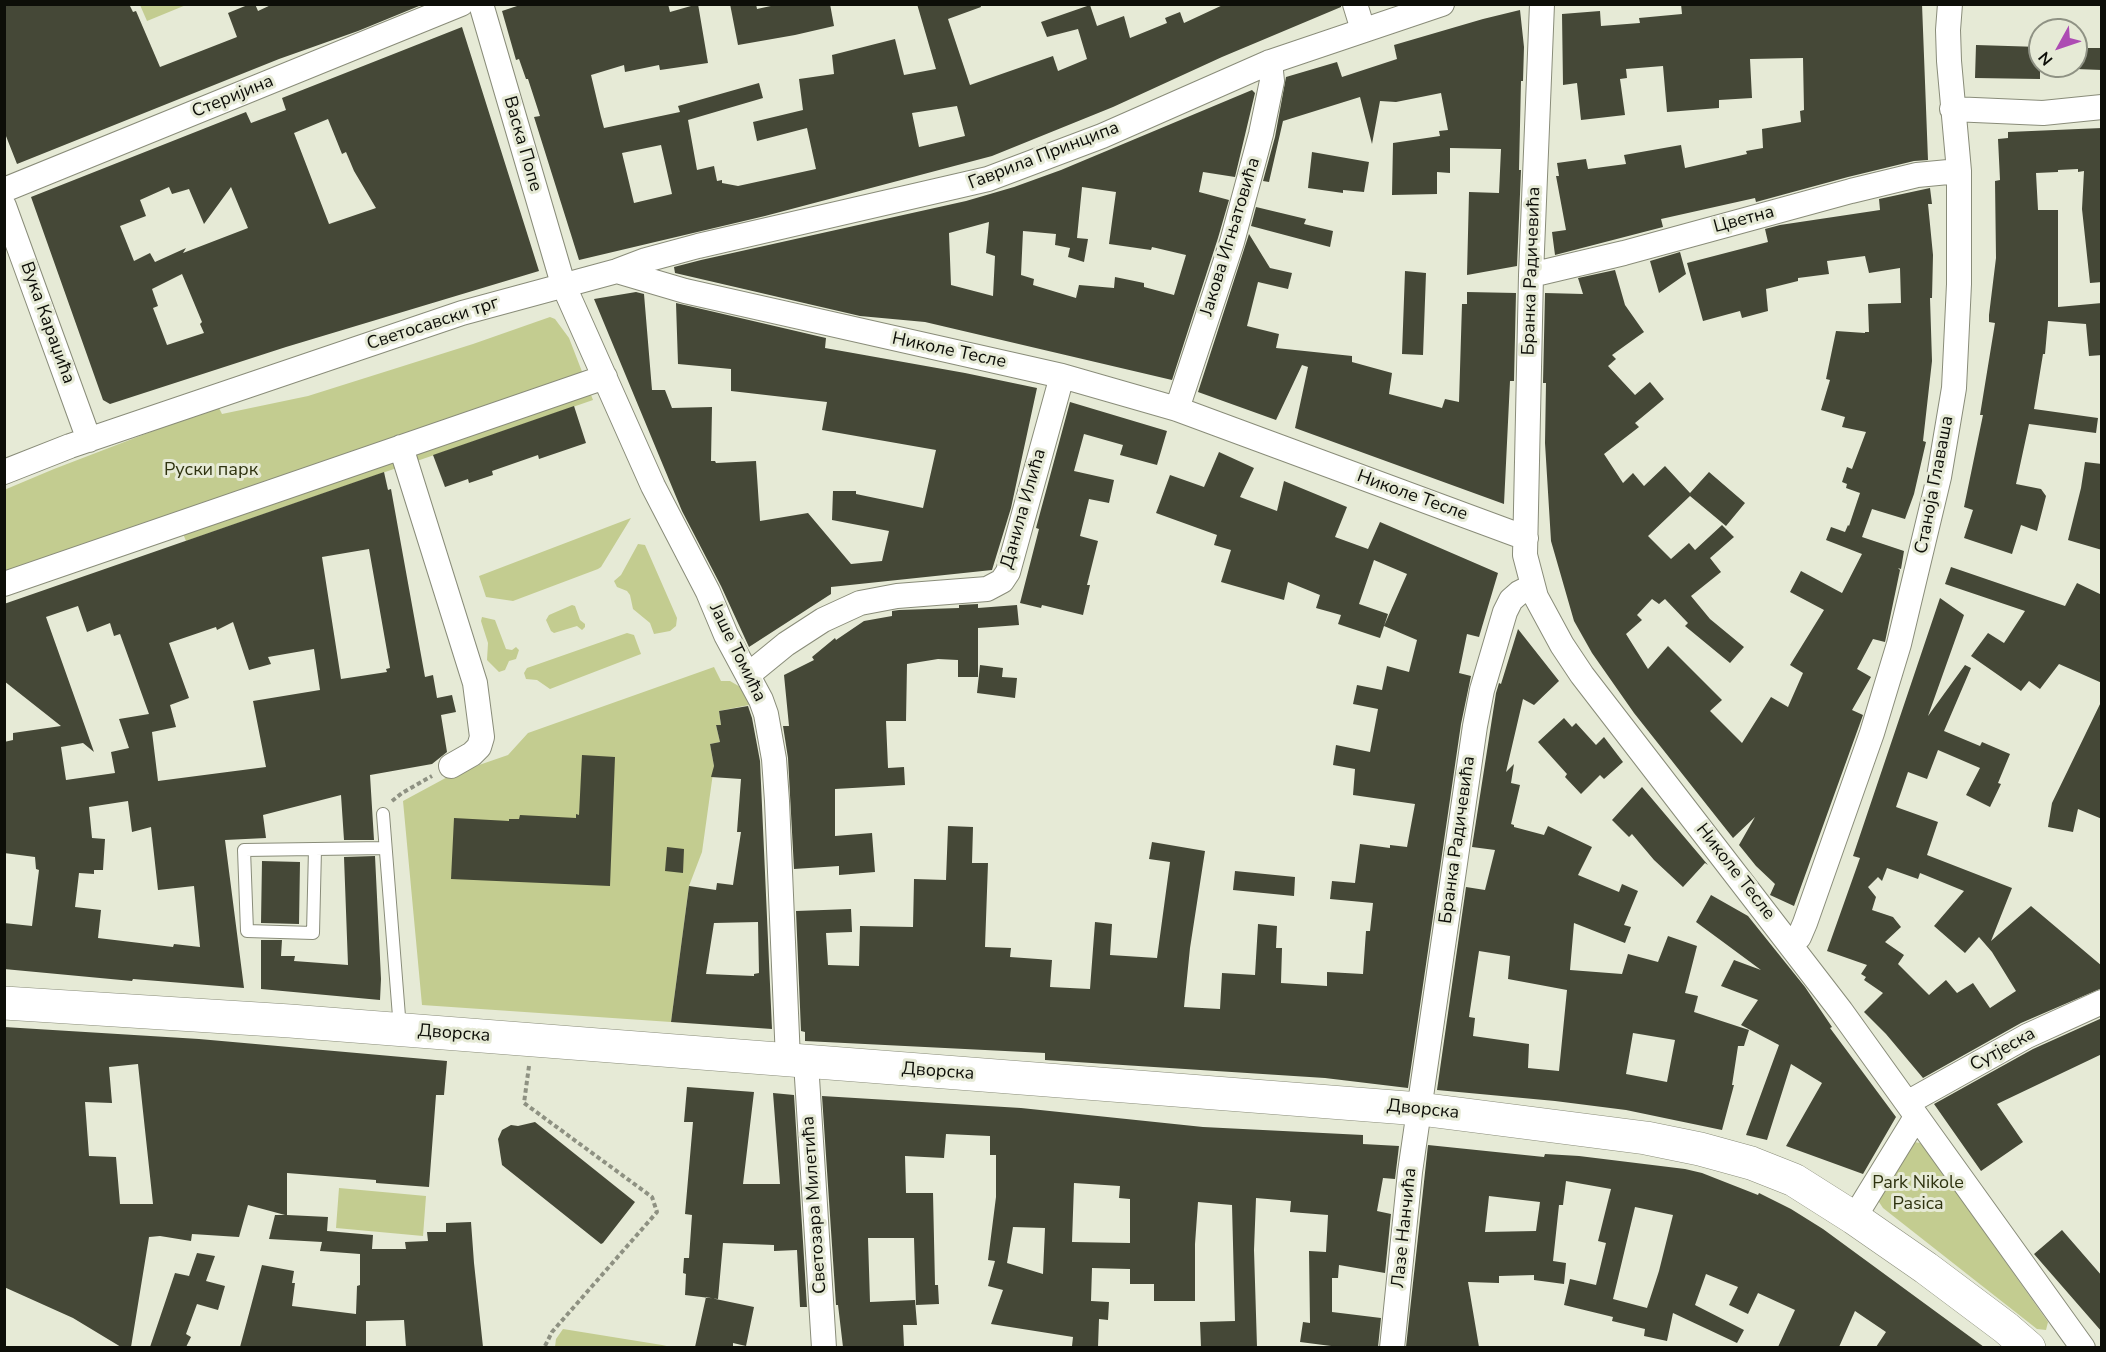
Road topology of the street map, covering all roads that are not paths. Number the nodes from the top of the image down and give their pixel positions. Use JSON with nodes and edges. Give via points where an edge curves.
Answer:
{"nodes":[{"id":1,"x":461,"y":4,"type":"edge"},
{"id":2,"x":481,"y":4,"type":"edge"},
{"id":3,"x":1355,"y":4,"type":"edge"},
{"id":4,"x":1442,"y":4,"type":"edge"},
{"id":5,"x":1542,"y":4,"type":"edge"},
{"id":6,"x":1950,"y":4,"type":"edge"},
{"id":7,"x":1363,"y":30,"type":"junction"},
{"id":8,"x":1270,"y":62,"type":"junction"},
{"id":9,"x":2102,"y":107,"type":"edge"},
{"id":10,"x":1952,"y":109,"type":"junction"},
{"id":11,"x":1959,"y":171,"type":"junction"},
{"id":12,"x":4,"y":190,"type":"edge"},
{"id":13,"x":4,"y":206,"type":"edge"},
{"id":14,"x":617,"y":271,"type":"junction"},
{"id":15,"x":1531,"y":275,"type":"junction"},
{"id":16,"x":563,"y":284,"type":"junction"},
{"id":17,"x":1062,"y":376,"type":"junction"},
{"id":18,"x":605,"y":377,"type":"junction"},
{"id":19,"x":1177,"y":409,"type":"junction"},
{"id":20,"x":89,"y":440,"type":"junction"},
{"id":21,"x":401,"y":447,"type":"junction"},
{"id":22,"x":4,"y":472,"type":"edge"},
{"id":23,"x":1526,"y":538,"type":"junction"},
{"id":24,"x":4,"y":584,"type":"edge"},
{"id":25,"x":1533,"y":586,"type":"junction"},
{"id":26,"x":748,"y":675,"type":"junction"},
{"id":27,"x":451,"y":766,"type":"road end"},
{"id":28,"x":383,"y":814,"type":"road end"},
{"id":29,"x":386,"y":848,"type":"junction"},
{"id":30,"x":315,"y":849,"type":"junction"},
{"id":31,"x":1791,"y":945,"type":"junction"},
{"id":32,"x":2102,"y":1002,"type":"edge"},
{"id":33,"x":4,"y":1003,"type":"edge"},
{"id":34,"x":400,"y":1030,"type":"junction"},
{"id":35,"x":797,"y":1061,"type":"junction"},
{"id":36,"x":1420,"y":1109,"type":"junction"},
{"id":37,"x":1912,"y":1110,"type":"junction"},
{"id":38,"x":1854,"y":1218,"type":"junction"},
{"id":39,"x":2066,"y":1323,"type":"junction"},
{"id":40,"x":824,"y":1347,"type":"edge"},
{"id":41,"x":1392,"y":1347,"type":"edge"},
{"id":42,"x":2029,"y":1347,"type":"edge"},
{"id":43,"x":2059,"y":1347,"type":"edge"},
{"id":44,"x":2083,"y":1347,"type":"edge"}],
"edges":[{"from":1,"to":12,"type":"street","name":"Стеријина"},
{"from":2,"to":16,"type":"street","name":"Васка Попе"},
{"from":3,"to":7,"type":"street"},
{"from":4,"to":7,"type":"street","name":"Гаврила Принципа"},
{"from":5,"to":15,"type":"street","name":"Бранка Радичевића"},
{"from":6,"to":10,"type":"street","name":"Станоја Главаша"},
{"from":7,"to":8,"type":"street","name":"Гаврила Принципа"},
{"from":8,"to":14,"type":"street","name":"Гаврила Принципа","via":[[1102,136],[988,179],[698,246]]},
{"from":8,"to":19,"type":"street","name":"Јакова Игњатовића","via":[[1272,81],[1258,145],[1232,242]]},
{"from":9,"to":10,"type":"street","via":[[2043,112]]},
{"from":10,"to":11,"type":"street","name":"Станоја Главаша"},
{"from":11,"to":15,"type":"street","name":"Цветна","via":[[1873,185]]},
{"from":11,"to":31,"type":"street","name":"Станоја Главаша","via":[[1954,388],[1922,558],[1872,733],[1805,922]]},
{"from":13,"to":20,"type":"street","name":"Вука Караџића"},
{"from":14,"to":16,"type":"street","name":"Гаврила Принципа"},
{"from":14,"to":17,"type":"street","name":"Николе Тесле","via":[[685,291]]},
{"from":15,"to":23,"type":"street","name":"Бранка Радичевића"},
{"from":16,"to":18,"type":"street"},
{"from":16,"to":20,"type":"street","name":"Светосавски трг","via":[[462,313]]},
{"from":17,"to":19,"type":"street","name":"Николе Тесле"},
{"from":17,"to":26,"type":"street","name":"Данила Илића","via":[[1008,572],[1002,581],[987,589],[860,603],[823,620]]},
{"from":18,"to":21,"type":"street"},
{"from":18,"to":26,"type":"street","name":"Јаше Томића","via":[[653,486]]},
{"from":19,"to":23,"type":"street","name":"Николе Тесле"},
{"from":20,"to":22,"type":"street","name":"Светосавски трг"},
{"from":21,"to":24,"type":"street"},
{"from":21,"to":27,"type":"street","via":[[475,683],[482,737],[472,754]]},
{"from":23,"to":25,"type":"street","name":"Николе Тесле","via":[[1525,555]]},
{"from":25,"to":31,"type":"street","name":"Николе Тесле","via":[[1543,611],[1581,675]]},
{"from":25,"to":36,"type":"street","name":"Бранка Радичевића","via":[[1511,600],[1505,612],[1482,690]]},
{"from":26,"to":35,"type":"street","name":"Јаше Томића","via":[[766,714],[774,759]]},
{"from":28,"to":29,"type":"lane"},
{"from":29,"to":30,"type":"lane"},
{"from":29,"to":34,"type":"lane"},
{"from":30,"to":30,"type":"lane","via":[[244,850],[247,931],[313,933]]},
{"from":31,"to":37,"type":"street","name":"Николе Тесле"},
{"from":32,"to":37,"type":"street","name":"Сутјеска","via":[[2027,1035]]},
{"from":33,"to":34,"type":"main road","name":"Дворска"},
{"from":34,"to":35,"type":"main road","name":"Дворска"},
{"from":35,"to":36,"type":"main road","name":"Дворска"},
{"from":35,"to":40,"type":"street","name":"Светозара Милетића"},
{"from":36,"to":38,"type":"main road","name":"Дворска","via":[[1646,1138],[1700,1149],[1780,1174]]},
{"from":36,"to":41,"type":"street","name":"Лазе Нанчића"},
{"from":37,"to":38,"type":"street"},
{"from":37,"to":39,"type":"street","name":"Николе Тесле"},
{"from":38,"to":42,"type":"main road","name":"Дворска"},
{"from":39,"to":43,"type":"street"},
{"from":39,"to":44,"type":"street","name":"Николе Тесле"}]}
